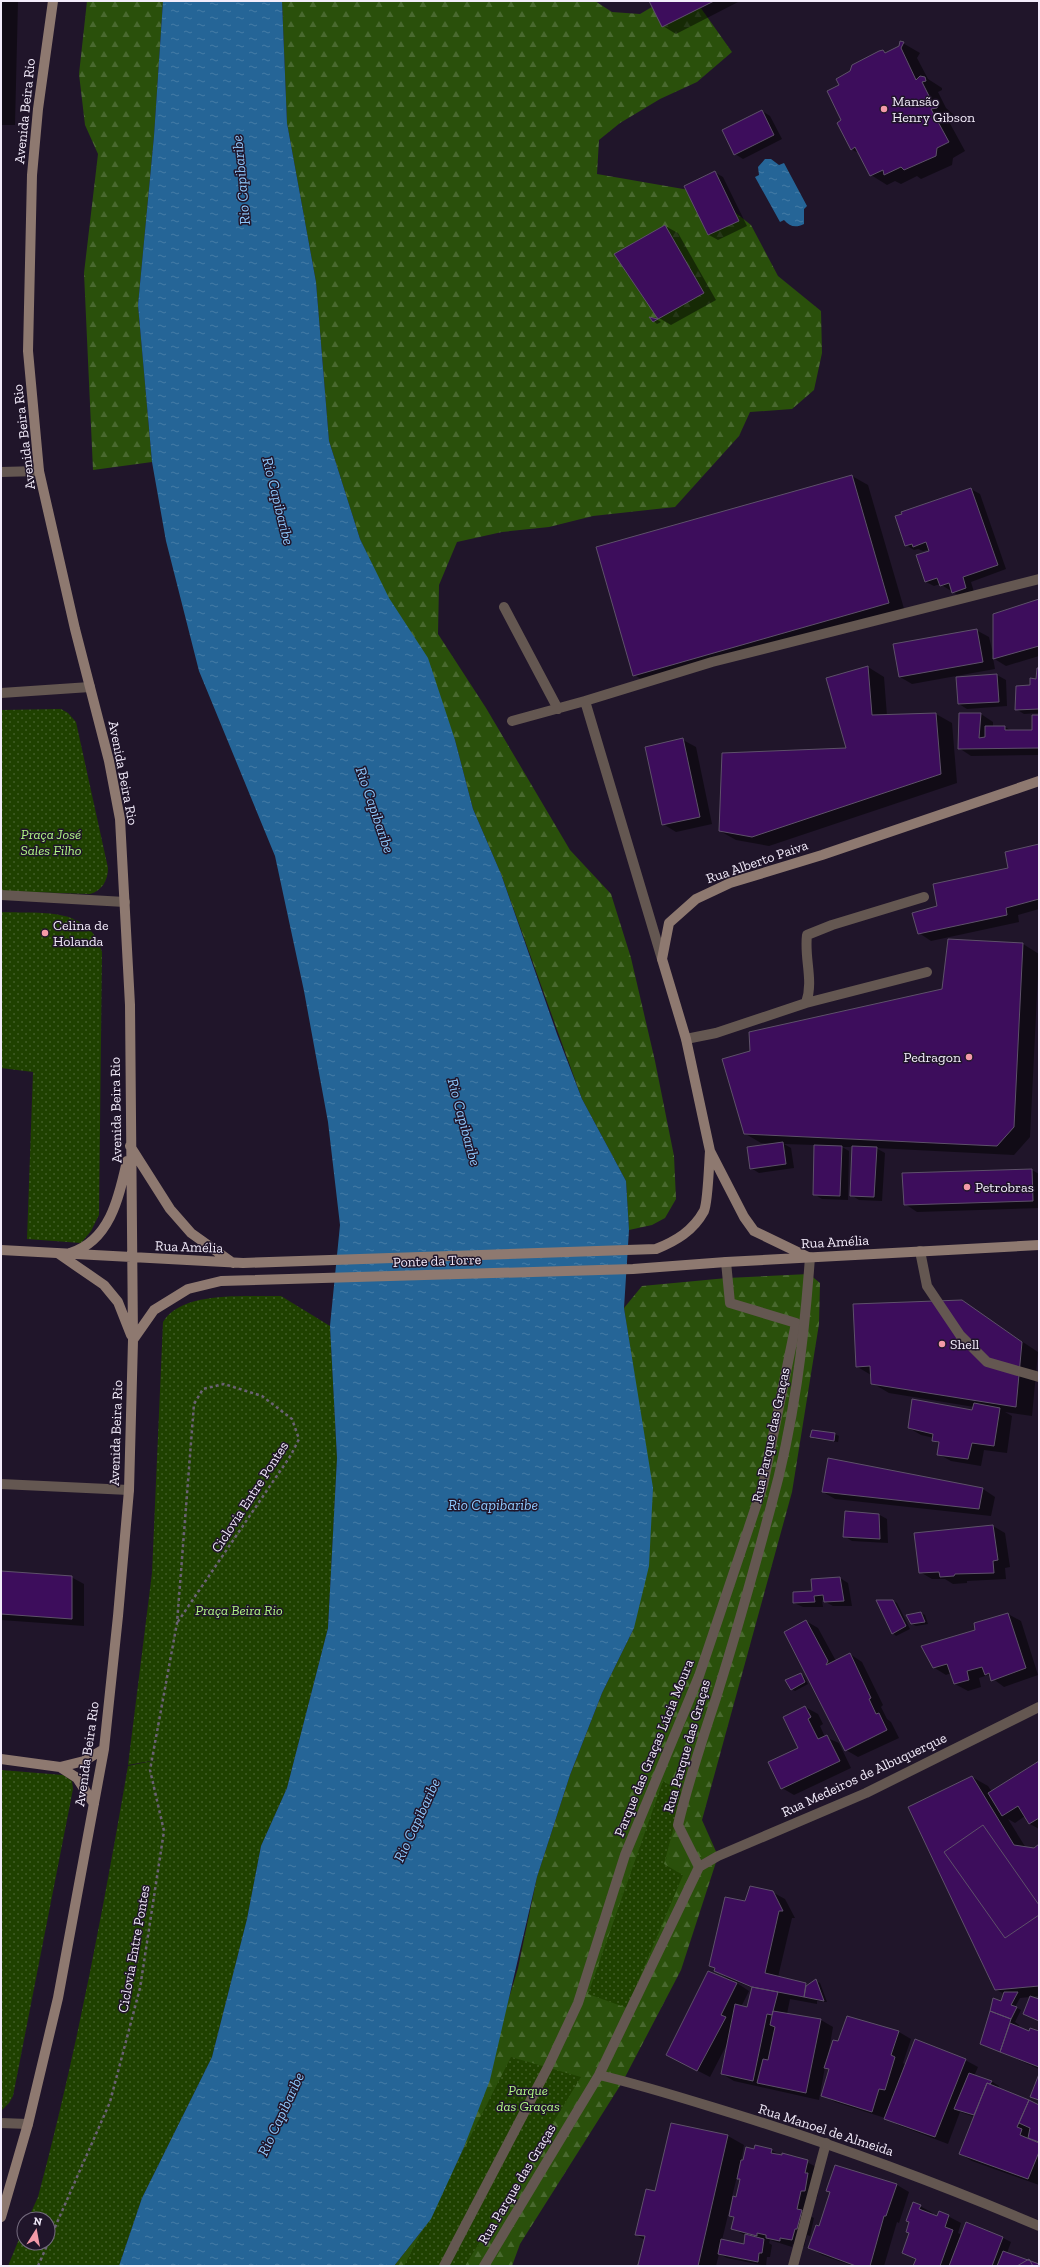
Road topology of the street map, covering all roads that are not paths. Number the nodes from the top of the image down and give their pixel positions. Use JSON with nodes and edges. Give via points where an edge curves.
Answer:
{"nodes":[{"id":1,"x":53,"y":1,"type":"edge"},
{"id":2,"x":39,"y":471,"type":"junction"},
{"id":3,"x":1,"y":472,"type":"edge"},
{"id":4,"x":1039,"y":579,"type":"edge"},
{"id":5,"x":504,"y":607,"type":"dead end"},
{"id":6,"x":90,"y":687,"type":"junction"},
{"id":7,"x":1,"y":692,"type":"edge"},
{"id":8,"x":585,"y":701,"type":"junction"},
{"id":9,"x":558,"y":709,"type":"junction"},
{"id":10,"x":512,"y":721,"type":"dead end"},
{"id":11,"x":1039,"y":781,"type":"edge"},
{"id":12,"x":1,"y":896,"type":"edge"},
{"id":13,"x":924,"y":897,"type":"dead end"},
{"id":14,"x":125,"y":902,"type":"junction"},
{"id":15,"x":662,"y":959,"type":"junction"},
{"id":16,"x":927,"y":972,"type":"dead end"},
{"id":17,"x":806,"y":1003,"type":"junction"},
{"id":18,"x":686,"y":1039,"type":"junction"},
{"id":19,"x":130,"y":1146,"type":"junction"},
{"id":20,"x":710,"y":1152,"type":"junction"},
{"id":21,"x":1039,"y":1245,"type":"edge"},
{"id":22,"x":1,"y":1250,"type":"edge"},
{"id":23,"x":634,"y":1251,"type":"joint"},
{"id":24,"x":920,"y":1251,"type":"junction"},
{"id":25,"x":57,"y":1253,"type":"junction"},
{"id":26,"x":133,"y":1258,"type":"junction"},
{"id":27,"x":810,"y":1258,"type":"junction"},
{"id":28,"x":233,"y":1262,"type":"junction"},
{"id":29,"x":726,"y":1262,"type":"junction"},
{"id":30,"x":243,"y":1263,"type":"joint"},
{"id":31,"x":633,"y":1269,"type":"joint"},
{"id":32,"x":133,"y":1340,"type":"junction"},
{"id":33,"x":1039,"y":1377,"type":"edge"},
{"id":34,"x":1,"y":1484,"type":"edge"},
{"id":35,"x":129,"y":1490,"type":"junction"},
{"id":36,"x":1039,"y":1707,"type":"edge"},
{"id":37,"x":104,"y":1749,"type":"junction"},
{"id":38,"x":1,"y":1759,"type":"edge"},
{"id":39,"x":60,"y":1767,"type":"junction"},
{"id":40,"x":94,"y":1804,"type":"junction"},
{"id":41,"x":699,"y":1867,"type":"junction"},
{"id":42,"x":599,"y":2075,"type":"junction"},
{"id":43,"x":1,"y":2123,"type":"edge"},
{"id":44,"x":28,"y":2124,"type":"junction"},
{"id":45,"x":826,"y":2143,"type":"junction"},
{"id":46,"x":1,"y":2218,"type":"edge"},
{"id":47,"x":1039,"y":2226,"type":"edge"},
{"id":48,"x":444,"y":2266,"type":"edge"},
{"id":49,"x":484,"y":2266,"type":"edge"},
{"id":50,"x":793,"y":2266,"type":"edge"}],
"edges":[{"from":1,"to":2,"type":"main road","name":"Avenida Beira Rio","via":[[32,175],[28,350]]},
{"from":2,"to":3,"type":"street"},
{"from":2,"to":6,"type":"main road","name":"Avenida Beira Rio"},
{"from":4,"to":8,"type":"street","via":[[712,662]]},
{"from":5,"to":9,"type":"street"},
{"from":6,"to":7,"type":"street"},
{"from":6,"to":14,"type":"main road","name":"Avenida Beira Rio","via":[[110,761],[120,818]]},
{"from":8,"to":9,"type":"street"},
{"from":8,"to":15,"type":"street"},
{"from":9,"to":10,"type":"street"},
{"from":11,"to":15,"type":"main road","name":"Rua Alberto Paiva","via":[[822,855],[730,883],[696,899],[669,923]]},
{"from":12,"to":14,"type":"street"},
{"from":13,"to":17,"type":"street","via":[[807,935],[805,950],[811,989]]},
{"from":14,"to":19,"type":"main road","name":"Avenida Beira Rio","via":[[130,1005]]},
{"from":15,"to":18,"type":"main road","name":"Rua Alberto Paiva"},
{"from":16,"to":17,"type":"street"},
{"from":17,"to":18,"type":"street","via":[[716,1033]]},
{"from":18,"to":20,"type":"main road","name":"Rua Alberto Paiva"},
{"from":19,"to":25,"type":"main road","via":[[119,1198],[104,1228],[97,1238],[79,1250]]},
{"from":19,"to":26,"type":"main road","name":"Avenida Beira Rio"},
{"from":19,"to":28,"type":"main road","via":[[170,1210],[191,1233]]},
{"from":20,"to":23,"type":"main road","name":"Rua Alberto Paiva","via":[[704,1210],[690,1229],[677,1241],[656,1249]]},
{"from":20,"to":27,"type":"main road","name":"Rua Alberto Paiva","via":[[754,1231]]},
{"from":21,"to":24,"type":"main road","name":"Rua Amélia"},
{"from":22,"to":25,"type":"main road"},
{"from":23,"to":30,"type":"main road","name":"Ponte da Torre"},
{"from":24,"to":27,"type":"main road","name":"Rua Amélia"},
{"from":24,"to":33,"type":"street","via":[[927,1286],[960,1335],[987,1362]]},
{"from":25,"to":26,"type":"main road","name":"Rua Amélia"},
{"from":25,"to":32,"type":"main road","via":[[104,1285],[118,1302]]},
{"from":26,"to":28,"type":"main road","name":"Rua Amélia"},
{"from":26,"to":32,"type":"main road","name":"Avenida Beira Rio"},
{"from":27,"to":29,"type":"main road","name":"Rua Amélia"},
{"from":27,"to":41,"type":"street","name":"Rua Parque das Graças","via":[[805,1330],[793,1412],[772,1504],[688,1783],[678,1826]]},
{"from":28,"to":30,"type":"main road","name":"Rua Amélia"},
{"from":29,"to":31,"type":"main road","name":"Rua Amélia"},
{"from":29,"to":48,"type":"street","name":"Parque das Graças Lúcia Moura","via":[[730,1303],[796,1323],[763,1485],[702,1670],[625,1855],[578,2003],[548,2067]]},
{"from":31,"to":32,"type":"main road","name":"Ponte da Torre","via":[[241,1280],[202,1285],[175,1296],[154,1310]]},
{"from":32,"to":35,"type":"main road","name":"Avenida Beira Rio"},
{"from":34,"to":35,"type":"street"},
{"from":35,"to":37,"type":"main road","name":"Avenida Beira Rio"},
{"from":36,"to":41,"type":"street","name":"Rua Medeiros de Albuquerque","via":[[866,1793],[718,1856]]},
{"from":37,"to":39,"type":"main road","via":[[84,1761]]},
{"from":37,"to":40,"type":"main road","name":"Avenida Beira Rio"},
{"from":38,"to":39,"type":"main road"},
{"from":39,"to":40,"type":"main road","via":[[77,1778]]},
{"from":40,"to":44,"type":"main road","name":"Avenida Beira Rio","via":[[58,1998]]},
{"from":41,"to":42,"type":"street","name":"Rua Parque das Graças"},
{"from":42,"to":45,"type":"street","name":"Rua Manoel de Almeida","via":[[690,2100]]},
{"from":42,"to":49,"type":"street","name":"Rua Parque das Graças"},
{"from":43,"to":44,"type":"street"},
{"from":44,"to":46,"type":"main road","name":"Avenida Beira Rio"},
{"from":45,"to":47,"type":"street","name":"Rua Manoel de Almeida","via":[[950,2188]]},
{"from":45,"to":50,"type":"street"}]}
